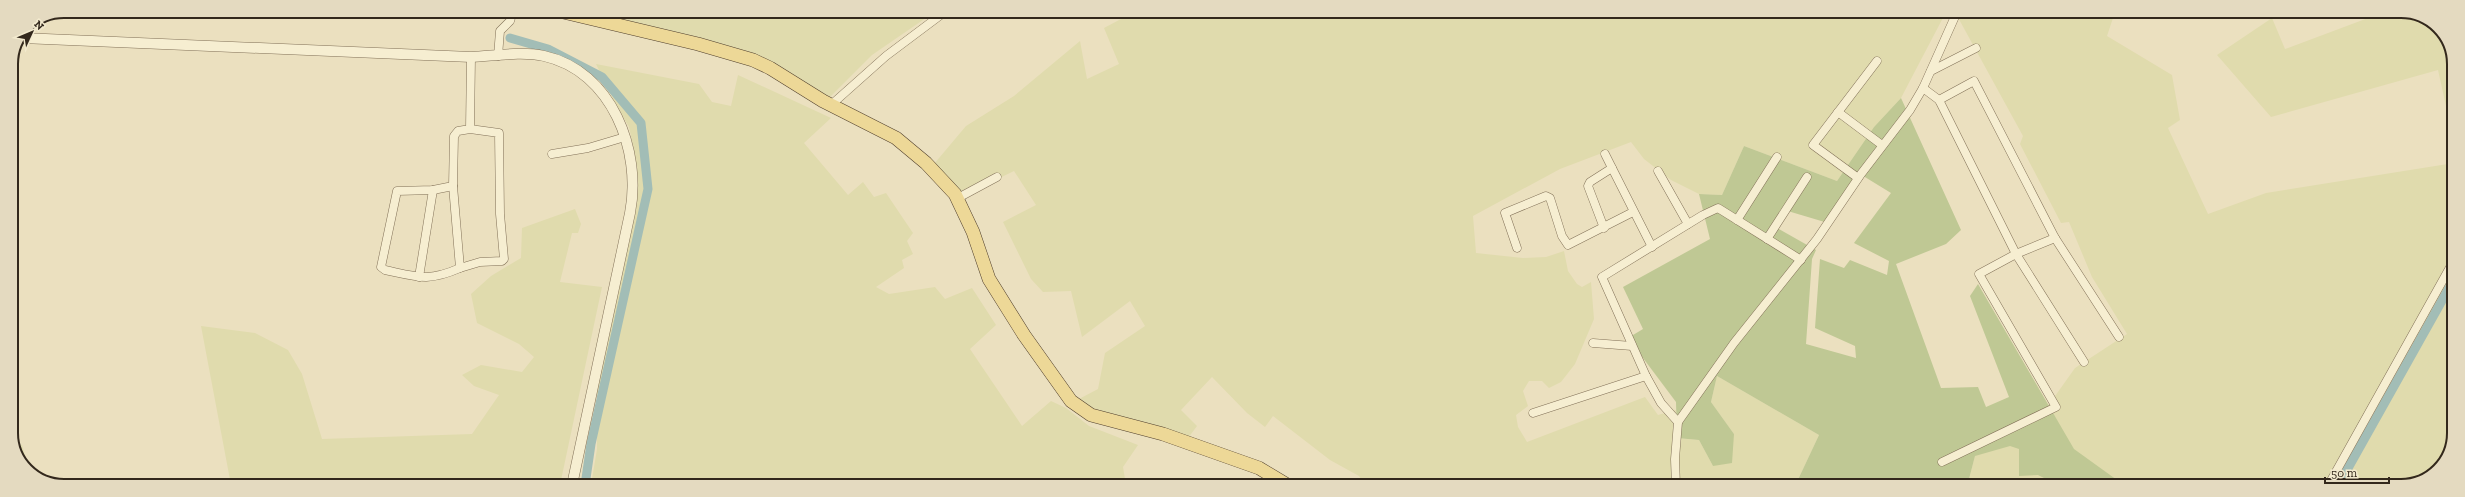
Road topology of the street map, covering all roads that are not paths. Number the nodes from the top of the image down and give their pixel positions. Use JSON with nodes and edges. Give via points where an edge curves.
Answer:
{"nodes":[{"id":1,"x":511,"y":18,"type":"edge"},
{"id":2,"x":586,"y":18,"type":"edge"},
{"id":3,"x":937,"y":18,"type":"edge"},
{"id":4,"x":1954,"y":18,"type":"edge"},
{"id":5,"x":26,"y":38,"type":"edge"},
{"id":6,"x":1976,"y":48,"type":"dead end"},
{"id":7,"x":498,"y":56,"type":"junction"},
{"id":8,"x":471,"y":57,"type":"junction"},
{"id":9,"x":1877,"y":61,"type":"dead end"},
{"id":10,"x":1931,"y":71,"type":"junction"},
{"id":11,"x":1923,"y":88,"type":"junction"},
{"id":12,"x":1939,"y":100,"type":"junction"},
{"id":13,"x":831,"y":105,"type":"junction"},
{"id":14,"x":1838,"y":112,"type":"junction"},
{"id":15,"x":470,"y":129,"type":"junction"},
{"id":16,"x":626,"y":137,"type":"junction"},
{"id":17,"x":1882,"y":145,"type":"junction"},
{"id":18,"x":552,"y":154,"type":"dead end"},
{"id":19,"x":1605,"y":154,"type":"dead end"},
{"id":20,"x":1777,"y":157,"type":"dead end"},
{"id":21,"x":1612,"y":168,"type":"junction"},
{"id":22,"x":1658,"y":171,"type":"dead end"},
{"id":23,"x":997,"y":177,"type":"dead end"},
{"id":24,"x":1808,"y":177,"type":"dead end"},
{"id":25,"x":1858,"y":178,"type":"junction"},
{"id":26,"x":453,"y":186,"type":"junction"},
{"id":27,"x":433,"y":190,"type":"junction"},
{"id":28,"x":958,"y":198,"type":"junction"},
{"id":29,"x":1633,"y":212,"type":"junction"},
{"id":30,"x":1737,"y":220,"type":"junction"},
{"id":31,"x":1688,"y":224,"type":"junction"},
{"id":32,"x":1604,"y":228,"type":"junction"},
{"id":33,"x":2055,"y":238,"type":"junction"},
{"id":34,"x":1767,"y":239,"type":"junction"},
{"id":35,"x":1652,"y":247,"type":"junction"},
{"id":36,"x":1517,"y":248,"type":"dead end"},
{"id":37,"x":2016,"y":254,"type":"junction"},
{"id":38,"x":1801,"y":260,"type":"junction"},
{"id":39,"x":460,"y":268,"type":"junction"},
{"id":40,"x":2447,"y":273,"type":"edge"},
{"id":41,"x":419,"y":277,"type":"junction"},
{"id":42,"x":2119,"y":337,"type":"dead end"},
{"id":43,"x":1593,"y":343,"type":"dead end"},
{"id":44,"x":1632,"y":346,"type":"junction"},
{"id":45,"x":2084,"y":362,"type":"dead end"},
{"id":46,"x":1646,"y":376,"type":"junction"},
{"id":47,"x":1533,"y":413,"type":"dead end"},
{"id":48,"x":1678,"y":422,"type":"junction"},
{"id":49,"x":1942,"y":462,"type":"dead end"},
{"id":50,"x":573,"y":479,"type":"edge"},
{"id":51,"x":1277,"y":479,"type":"edge"},
{"id":52,"x":1675,"y":479,"type":"edge"},
{"id":53,"x":2332,"y":479,"type":"edge"}],
"edges":[{"from":1,"to":7,"type":"street","via":[[499,33]]},
{"from":2,"to":13,"type":"main road","via":[[698,44],[753,60]]},
{"from":3,"to":13,"type":"street","via":[[886,56]]},
{"from":4,"to":10,"type":"street"},
{"from":5,"to":8,"type":"street"},
{"from":6,"to":10,"type":"street"},
{"from":7,"to":8,"type":"street"},
{"from":7,"to":16,"type":"street","via":[[544,56],[582,73],[603,94]]},
{"from":8,"to":15,"type":"street"},
{"from":9,"to":14,"type":"street"},
{"from":10,"to":11,"type":"street"},
{"from":11,"to":12,"type":"street"},
{"from":11,"to":17,"type":"street"},
{"from":12,"to":33,"type":"street","via":[[1974,81]]},
{"from":12,"to":37,"type":"street"},
{"from":13,"to":28,"type":"main road","via":[[902,143],[926,163]]},
{"from":14,"to":17,"type":"street"},
{"from":14,"to":25,"type":"street","via":[[1813,145]]},
{"from":15,"to":26,"type":"street","via":[[454,134]]},
{"from":15,"to":39,"type":"street","via":[[499,132],[500,214],[504,259],[474,263]]},
{"from":16,"to":18,"type":"street","via":[[588,148]]},
{"from":16,"to":50,"type":"street","via":[[633,172],[632,204]]},
{"from":17,"to":25,"type":"street"},
{"from":19,"to":21,"type":"street"},
{"from":20,"to":30,"type":"street"},
{"from":21,"to":29,"type":"street"},
{"from":21,"to":32,"type":"street","via":[[1588,186]]},
{"from":22,"to":31,"type":"street"},
{"from":23,"to":28,"type":"street"},
{"from":24,"to":34,"type":"street"},
{"from":25,"to":38,"type":"street"},
{"from":26,"to":27,"type":"street"},
{"from":26,"to":39,"type":"street"},
{"from":27,"to":41,"type":"street"},
{"from":27,"to":41,"type":"street","via":[[396,191],[381,264],[385,270]]},
{"from":28,"to":51,"type":"main road","via":[[973,232],[989,280],[1024,336],[1071,401],[1091,415],[1164,434],[1259,468]]},
{"from":29,"to":32,"type":"street"},
{"from":29,"to":35,"type":"street"},
{"from":30,"to":31,"type":"street","via":[[1718,208]]},
{"from":30,"to":34,"type":"street"},
{"from":31,"to":35,"type":"street"},
{"from":32,"to":36,"type":"street","via":[[1567,245],[1550,198],[1546,196],[1505,213]]},
{"from":33,"to":37,"type":"street"},
{"from":33,"to":42,"type":"street"},
{"from":34,"to":38,"type":"street"},
{"from":35,"to":44,"type":"street","via":[[1602,277]]},
{"from":37,"to":45,"type":"street"},
{"from":37,"to":49,"type":"street","via":[[1978,274],[2056,407]]},
{"from":38,"to":48,"type":"street","via":[[1734,343]]},
{"from":39,"to":41,"type":"street","via":[[439,277]]},
{"from":40,"to":53,"type":"street"},
{"from":43,"to":44,"type":"street"},
{"from":44,"to":46,"type":"street"},
{"from":46,"to":47,"type":"street"},
{"from":46,"to":48,"type":"street","via":[[1661,403]]},
{"from":48,"to":52,"type":"street","via":[[1674,459]]}]}
